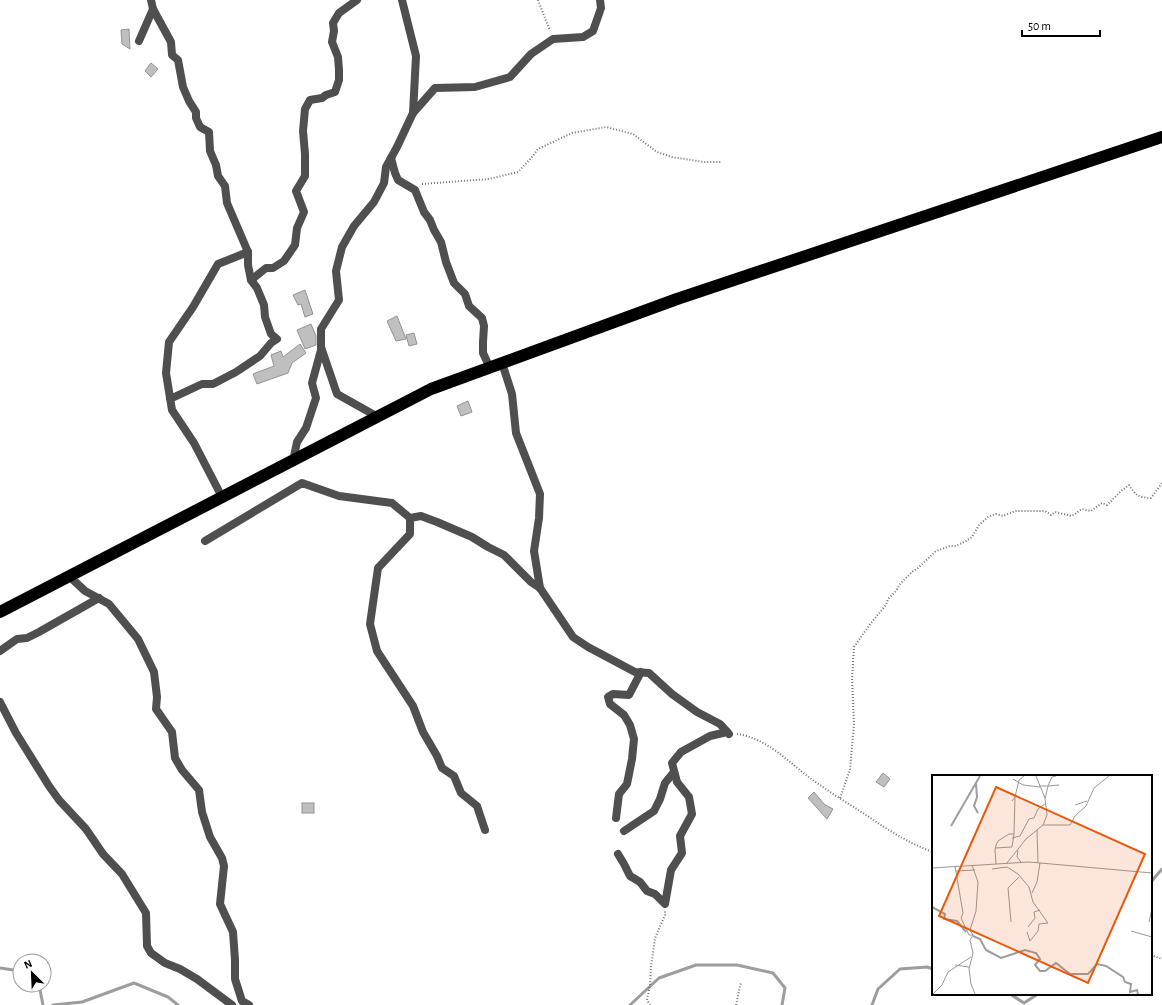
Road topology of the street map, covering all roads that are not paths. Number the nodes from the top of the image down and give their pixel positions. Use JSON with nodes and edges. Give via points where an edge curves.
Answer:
{"nodes":[{"id":1,"x":151,"y":0,"type":"edge"},
{"id":2,"x":357,"y":0,"type":"edge"},
{"id":3,"x":402,"y":0,"type":"edge"},
{"id":4,"x":600,"y":0,"type":"edge"},
{"id":5,"x":153,"y":9,"type":"junction"},
{"id":6,"x":139,"y":42,"type":"dead end"},
{"id":7,"x":412,"y":113,"type":"junction"},
{"id":8,"x":1162,"y":137,"type":"edge"},
{"id":9,"x":391,"y":158,"type":"junction"},
{"id":10,"x":248,"y":252,"type":"junction"},
{"id":11,"x":251,"y":280,"type":"junction"},
{"id":12,"x":321,"y":346,"type":"junction"},
{"id":13,"x":502,"y":363,"type":"junction"},
{"id":14,"x":490,"y":368,"type":"junction"},
{"id":15,"x":170,"y":399,"type":"junction"},
{"id":16,"x":378,"y":417,"type":"junction"},
{"id":17,"x":293,"y":461,"type":"junction"},
{"id":18,"x":222,"y":497,"type":"junction"},
{"id":19,"x":410,"y":518,"type":"junction"},
{"id":20,"x":205,"y":542,"type":"dead end"},
{"id":21,"x":69,"y":576,"type":"junction"},
{"id":22,"x":540,"y":588,"type":"junction"},
{"id":23,"x":99,"y":598,"type":"junction"},
{"id":24,"x":0,"y":612,"type":"edge"},
{"id":25,"x":0,"y":650,"type":"edge"},
{"id":26,"x":641,"y":672,"type":"junction"},
{"id":27,"x":0,"y":702,"type":"edge"},
{"id":28,"x":674,"y":772,"type":"junction"},
{"id":29,"x":616,"y":818,"type":"dead end"},
{"id":30,"x":485,"y":830,"type":"dead end"},
{"id":31,"x":624,"y":831,"type":"dead end"},
{"id":32,"x":618,"y":854,"type":"dead end"},
{"id":33,"x":232,"y":1005,"type":"edge"},
{"id":34,"x":249,"y":1005,"type":"edge"}],
"edges":[{"from":1,"to":5,"type":"street"},
{"from":2,"to":11,"type":"street","via":[[339,13],[333,23],[332,42],[338,57],[339,70],[335,92],[310,100],[305,109],[305,176],[296,191],[304,212],[297,228],[296,246],[284,262],[266,268]]},
{"from":3,"to":7,"type":"street","via":[[416,56]]},
{"from":4,"to":7,"type":"street","via":[[601,8],[593,31],[583,38],[553,39],[531,54],[510,77],[475,87],[435,88]]},
{"from":5,"to":6,"type":"street"},
{"from":5,"to":10,"type":"street","via":[[171,42],[172,55],[178,60],[183,87],[196,112],[200,127],[209,132],[210,150],[218,176]]},
{"from":7,"to":9,"type":"street"},
{"from":8,"to":13,"type":"highway","via":[[677,299]]},
{"from":9,"to":12,"type":"street","via":[[386,167],[384,184],[342,247],[336,271],[339,300],[321,329]]},
{"from":9,"to":14,"type":"street","via":[[398,180],[415,190],[424,212],[442,242],[454,283],[482,318],[483,353]]},
{"from":10,"to":11,"type":"street"},
{"from":10,"to":15,"type":"street","via":[[218,264],[169,342],[166,373]]},
{"from":11,"to":15,"type":"street","via":[[264,305],[271,334],[277,339],[260,356],[236,372],[213,384],[202,384]]},
{"from":12,"to":16,"type":"street","via":[[337,394]]},
{"from":12,"to":17,"type":"street","via":[[312,383],[316,398],[306,428],[297,442]]},
{"from":13,"to":14,"type":"highway"},
{"from":13,"to":22,"type":"street","via":[[512,394],[516,433],[540,494],[534,551]]},
{"from":14,"to":16,"type":"highway","via":[[431,389]]},
{"from":15,"to":18,"type":"street","via":[[172,410],[194,443]]},
{"from":16,"to":17,"type":"highway"},
{"from":17,"to":18,"type":"highway"},
{"from":18,"to":21,"type":"highway"},
{"from":19,"to":20,"type":"street","via":[[392,503],[339,496],[302,483]]},
{"from":19,"to":22,"type":"street","via":[[421,516],[472,537],[504,555]]},
{"from":19,"to":30,"type":"street","via":[[410,534],[378,568],[370,624],[377,651],[413,706],[442,768],[454,776],[460,793],[477,806]]},
{"from":21,"to":23,"type":"street","via":[[85,591]]},
{"from":21,"to":24,"type":"highway"},
{"from":22,"to":26,"type":"street","via":[[573,637],[635,672]]},
{"from":23,"to":25,"type":"street","via":[[39,632],[27,638],[17,639]]},
{"from":23,"to":34,"type":"street","via":[[109,604],[138,639],[154,672],[156,709],[172,732],[175,758],[199,790],[202,812],[210,837],[224,866],[220,904],[233,932],[235,979],[242,1001]]},
{"from":26,"to":28,"type":"street","via":[[649,673],[672,694],[697,712],[720,724],[728,733],[710,736],[681,752],[672,763]]},
{"from":26,"to":29,"type":"street","via":[[629,696],[612,694],[608,698],[610,704],[624,714],[634,739],[627,784],[619,794]]},
{"from":27,"to":33,"type":"street","via":[[49,786],[122,874],[146,913],[147,946],[151,953],[197,979]]},
{"from":28,"to":31,"type":"street","via":[[665,783],[654,811]]},
{"from":28,"to":32,"type":"street","via":[[677,782],[689,797],[692,814],[680,836],[682,854],[671,870],[665,904],[630,876]]}]}
